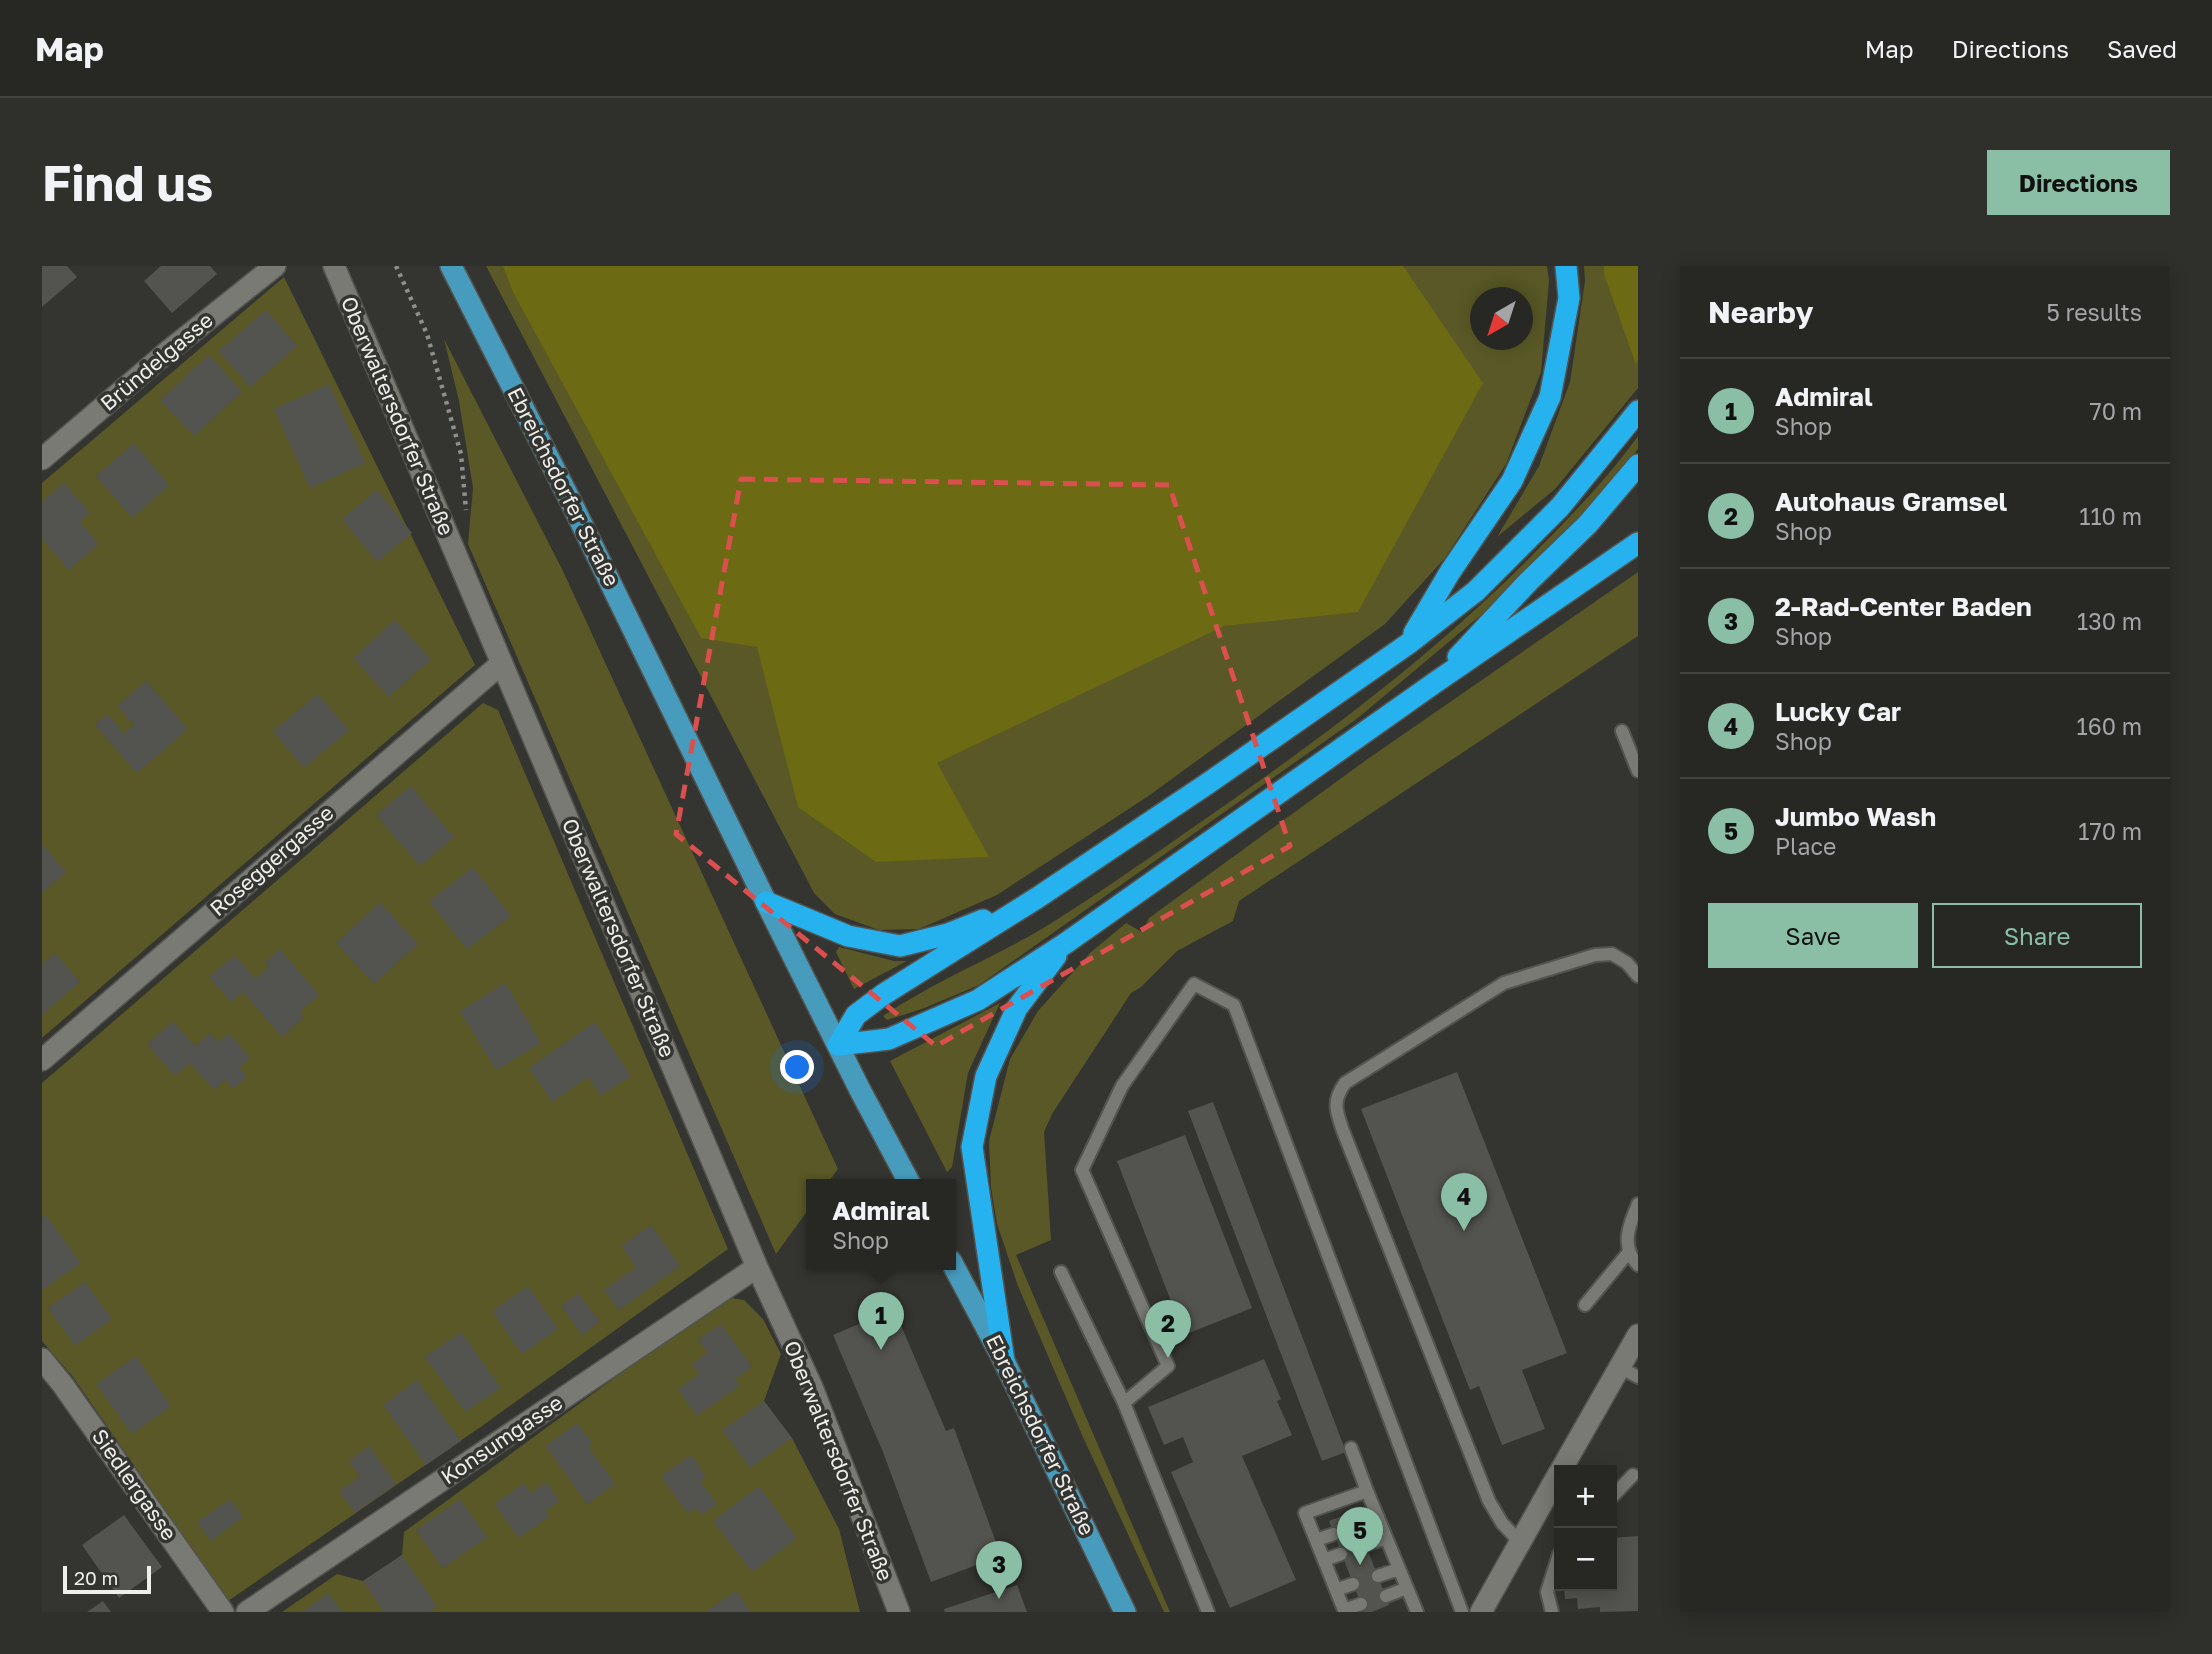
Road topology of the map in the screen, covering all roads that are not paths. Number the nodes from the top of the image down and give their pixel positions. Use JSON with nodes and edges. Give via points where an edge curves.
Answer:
{"nodes":[{"id":1,"x":275,"y":266,"type":"edge"},
{"id":2,"x":334,"y":266,"type":"edge"},
{"id":3,"x":451,"y":266,"type":"edge"},
{"id":4,"x":1566,"y":266,"type":"edge"},
{"id":5,"x":1638,"y":411,"type":"edge"},
{"id":6,"x":42,"y":460,"type":"edge"},
{"id":7,"x":1638,"y":465,"type":"edge"},
{"id":8,"x":1638,"y":543,"type":"edge"},
{"id":9,"x":1408,"y":644,"type":"junction"},
{"id":10,"x":502,"y":663,"type":"junction"},
{"id":11,"x":1433,"y":684,"type":"junction"},
{"id":12,"x":1622,"y":731,"type":"dead end"},
{"id":13,"x":1638,"y":771,"type":"edge"},
{"id":14,"x":1037,"y":898,"type":"junction"},
{"id":15,"x":766,"y":902,"type":"junction"},
{"id":16,"x":1066,"y":943,"type":"junction"},
{"id":17,"x":1638,"y":976,"type":"edge"},
{"id":18,"x":838,"y":1045,"type":"junction"},
{"id":19,"x":42,"y":1060,"type":"edge"},
{"id":20,"x":907,"y":1179,"type":"edge"},
{"id":21,"x":1638,"y":1204,"type":"edge"},
{"id":22,"x":1628,"y":1253,"type":"junction"},
{"id":23,"x":1638,"y":1265,"type":"edge"},
{"id":24,"x":757,"y":1268,"type":"junction"},
{"id":25,"x":956,"y":1270,"type":"edge"},
{"id":26,"x":1061,"y":1272,"type":"dead end"},
{"id":27,"x":1585,"y":1305,"type":"dead end"},
{"id":28,"x":1638,"y":1335,"type":"edge"},
{"id":29,"x":42,"y":1359,"type":"edge"},
{"id":30,"x":1004,"y":1361,"type":"junction"},
{"id":31,"x":1619,"y":1367,"type":"junction"},
{"id":32,"x":1638,"y":1377,"type":"edge"},
{"id":33,"x":1124,"y":1403,"type":"junction"},
{"id":34,"x":1351,"y":1448,"type":"dead end"},
{"id":35,"x":1565,"y":1465,"type":"edge"},
{"id":36,"x":1636,"y":1473,"type":"edge"},
{"id":37,"x":1554,"y":1484,"type":"edge"},
{"id":38,"x":1367,"y":1492,"type":"junction"},
{"id":39,"x":1617,"y":1492,"type":"edge"},
{"id":40,"x":1378,"y":1517,"type":"junction"},
{"id":41,"x":1358,"y":1524,"type":"dead end"},
{"id":42,"x":1334,"y":1534,"type":"dead end"},
{"id":43,"x":1386,"y":1538,"type":"junction"},
{"id":44,"x":1316,"y":1540,"type":"junction"},
{"id":45,"x":1520,"y":1542,"type":"junction"},
{"id":46,"x":1366,"y":1545,"type":"dead end"},
{"id":47,"x":1342,"y":1554,"type":"dead end"},
{"id":48,"x":1324,"y":1559,"type":"junction"},
{"id":49,"x":1399,"y":1569,"type":"junction"},
{"id":50,"x":1554,"y":1570,"type":"edge"},
{"id":51,"x":1378,"y":1576,"type":"dead end"},
{"id":52,"x":1353,"y":1584,"type":"dead end"},
{"id":53,"x":1406,"y":1588,"type":"junction"},
{"id":54,"x":1336,"y":1590,"type":"junction"},
{"id":55,"x":1386,"y":1596,"type":"dead end"},
{"id":56,"x":1361,"y":1604,"type":"dead end"},
{"id":57,"x":223,"y":1612,"type":"edge"},
{"id":58,"x":247,"y":1612,"type":"edge"},
{"id":59,"x":899,"y":1612,"type":"edge"},
{"id":60,"x":1125,"y":1612,"type":"edge"},
{"id":61,"x":1208,"y":1612,"type":"edge"},
{"id":62,"x":1417,"y":1612,"type":"edge"},
{"id":63,"x":1462,"y":1612,"type":"edge"},
{"id":64,"x":1480,"y":1612,"type":"edge"},
{"id":65,"x":1552,"y":1612,"type":"edge"}],
"edges":[{"from":1,"to":6,"type":"street","name":"Bründelgasse"},
{"from":2,"to":10,"type":"street","name":"Oberwaltersdorfer Straße"},
{"from":3,"to":15,"type":"main road","name":"Ebreichsdorfer Straße"},
{"from":4,"to":9,"type":"highway","via":[[1569,298],[1550,397],[1512,481]]},
{"from":5,"to":9,"type":"highway","via":[[1560,506],[1495,572]]},
{"from":7,"to":11,"type":"highway","via":[[1588,524]]},
{"from":8,"to":11,"type":"highway"},
{"from":9,"to":14,"type":"highway"},
{"from":10,"to":19,"type":"street","name":"Roseggergasse"},
{"from":10,"to":24,"type":"street","name":"Oberwaltersdorfer Straße"},
{"from":11,"to":16,"type":"highway"},
{"from":12,"to":13,"type":"lane"},
{"from":14,"to":15,"type":"highway","via":[[948,934],[900,946],[848,936]]},
{"from":14,"to":18,"type":"highway","via":[[884,994],[856,1015]]},
{"from":15,"to":18,"type":"main road"},
{"from":16,"to":18,"type":"highway","via":[[978,1000],[889,1039]]},
{"from":16,"to":30,"type":"highway","via":[[1017,1008],[986,1076],[972,1147]]},
{"from":17,"to":45,"type":"lane","via":[[1612,954],[1595,955],[1504,984],[1345,1083],[1337,1094],[1336,1111],[1343,1131],[1489,1501]]},
{"from":18,"to":20,"type":"main road"},
{"from":21,"to":22,"type":"lane","via":[[1627,1238]]},
{"from":22,"to":23,"type":"lane"},
{"from":22,"to":27,"type":"lane"},
{"from":24,"to":58,"type":"street","name":"Konsumgasse"},
{"from":24,"to":59,"type":"street","name":"Oberwaltersdorfer Straße","via":[[811,1387]]},
{"from":25,"to":30,"type":"main road","name":"Ebreichsdorfer Straße"},
{"from":26,"to":33,"type":"lane"},
{"from":28,"to":31,"type":"street"},
{"from":29,"to":57,"type":"street","name":"Siedlergasse"},
{"from":30,"to":60,"type":"main road","name":"Ebreichsdorfer Straße"},
{"from":31,"to":32,"type":"lane"},
{"from":31,"to":35,"type":"street"},
{"from":33,"to":61,"type":"lane"},
{"from":33,"to":63,"type":"lane","via":[[1168,1366],[1082,1170],[1122,1086],[1194,984],[1234,1005]]},
{"from":34,"to":38,"type":"lane"},
{"from":36,"to":39,"type":"lane"},
{"from":37,"to":45,"type":"street"},
{"from":38,"to":40,"type":"lane"},
{"from":38,"to":44,"type":"lane","via":[[1305,1513]]},
{"from":40,"to":41,"type":"lane"},
{"from":40,"to":43,"type":"lane"},
{"from":42,"to":44,"type":"lane"},
{"from":43,"to":46,"type":"lane"},
{"from":43,"to":49,"type":"lane"},
{"from":44,"to":48,"type":"lane"},
{"from":45,"to":64,"type":"street"},
{"from":47,"to":48,"type":"lane"},
{"from":48,"to":54,"type":"lane"},
{"from":49,"to":51,"type":"lane"},
{"from":49,"to":53,"type":"lane"},
{"from":50,"to":65,"type":"lane","via":[[1547,1592]]},
{"from":52,"to":54,"type":"lane"},
{"from":53,"to":55,"type":"lane"},
{"from":53,"to":62,"type":"lane"},
{"from":54,"to":56,"type":"lane","via":[[1344,1610]]}]}
